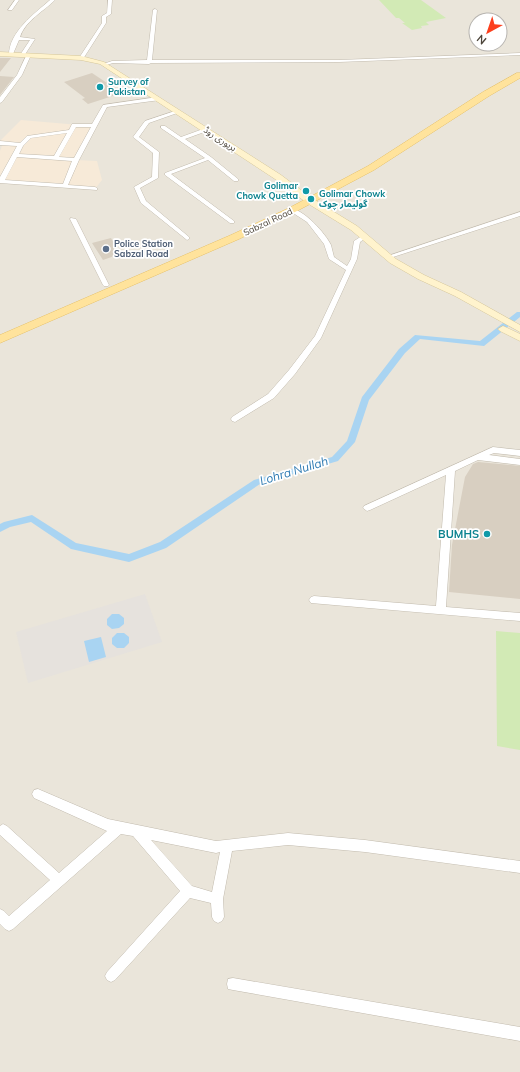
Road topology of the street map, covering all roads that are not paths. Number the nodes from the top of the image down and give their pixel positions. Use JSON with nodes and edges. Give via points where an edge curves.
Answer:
{"nodes":[{"id":1,"x":18,"y":0,"type":"edge"},
{"id":2,"x":53,"y":0,"type":"edge"},
{"id":3,"x":110,"y":0,"type":"edge"},
{"id":4,"x":10,"y":9,"type":"dead end"},
{"id":5,"x":154,"y":10,"type":"dead end"},
{"id":6,"x":17,"y":38,"type":"junction"},
{"id":7,"x":0,"y":54,"type":"edge"},
{"id":8,"x":11,"y":54,"type":"junction"},
{"id":9,"x":520,"y":54,"type":"edge"},
{"id":10,"x":25,"y":55,"type":"junction"},
{"id":11,"x":80,"y":58,"type":"junction"},
{"id":12,"x":149,"y":63,"type":"junction"},
{"id":13,"x":105,"y":65,"type":"junction"},
{"id":14,"x":520,"y":70,"type":"edge"},
{"id":15,"x":520,"y":75,"type":"edge"},
{"id":16,"x":158,"y":99,"type":"junction"},
{"id":17,"x":0,"y":101,"type":"edge"},
{"id":18,"x":177,"y":112,"type":"junction"},
{"id":19,"x":448,"y":115,"type":"junction"},
{"id":20,"x":94,"y":126,"type":"junction"},
{"id":21,"x":164,"y":127,"type":"dead end"},
{"id":22,"x":206,"y":130,"type":"junction"},
{"id":23,"x":71,"y":131,"type":"junction"},
{"id":24,"x":181,"y":139,"type":"junction"},
{"id":25,"x":0,"y":143,"type":"edge"},
{"id":26,"x":21,"y":145,"type":"junction"},
{"id":27,"x":16,"y":155,"type":"junction"},
{"id":28,"x":208,"y":158,"type":"junction"},
{"id":29,"x":55,"y":159,"type":"junction"},
{"id":30,"x":76,"y":160,"type":"junction"},
{"id":31,"x":236,"y":180,"type":"dead end"},
{"id":32,"x":65,"y":186,"type":"junction"},
{"id":33,"x":95,"y":189,"type":"dead end"},
{"id":34,"x":307,"y":198,"type":"junction"},
{"id":35,"x":292,"y":210,"type":"junction"},
{"id":36,"x":520,"y":214,"type":"edge"},
{"id":37,"x":73,"y":219,"type":"dead end"},
{"id":38,"x":232,"y":222,"type":"dead end"},
{"id":39,"x":364,"y":237,"type":"junction"},
{"id":40,"x":187,"y":238,"type":"dead end"},
{"id":41,"x":388,"y":257,"type":"junction"},
{"id":42,"x":349,"y":269,"type":"junction"},
{"id":43,"x":128,"y":280,"type":"junction"},
{"id":44,"x":106,"y":285,"type":"junction"},
{"id":45,"x":474,"y":307,"type":"junction"},
{"id":46,"x":520,"y":329,"type":"edge"},
{"id":47,"x":0,"y":331,"type":"edge"},
{"id":48,"x":520,"y":338,"type":"edge"},
{"id":49,"x":0,"y":339,"type":"edge"},
{"id":50,"x":235,"y":419,"type":"dead end"},
{"id":51,"x":520,"y":453,"type":"edge"},
{"id":52,"x":477,"y":457,"type":"junction"},
{"id":53,"x":520,"y":462,"type":"edge"},
{"id":54,"x":451,"y":469,"type":"junction"},
{"id":55,"x":367,"y":508,"type":"dead end"},
{"id":56,"x":314,"y":600,"type":"dead end"},
{"id":57,"x":441,"y":610,"type":"junction"},
{"id":58,"x":520,"y":617,"type":"edge"},
{"id":59,"x":38,"y":794,"type":"dead end"},
{"id":60,"x":120,"y":828,"type":"junction"},
{"id":61,"x":3,"y":830,"type":"dead end"},
{"id":62,"x":136,"y":831,"type":"junction"},
{"id":63,"x":227,"y":846,"type":"junction"},
{"id":64,"x":520,"y":867,"type":"edge"},
{"id":65,"x":60,"y":881,"type":"junction"},
{"id":66,"x":188,"y":891,"type":"junction"},
{"id":67,"x":217,"y":899,"type":"junction"},
{"id":68,"x":0,"y":915,"type":"edge"},
{"id":69,"x":218,"y":917,"type":"dead end"},
{"id":70,"x":111,"y":976,"type":"dead end"},
{"id":71,"x":233,"y":984,"type":"dead end"},
{"id":72,"x":520,"y":1034,"type":"edge"}],
"edges":[{"from":1,"to":4,"type":"street"},
{"from":2,"to":6,"type":"street","via":[[32,18]]},
{"from":3,"to":11,"type":"street","via":[[109,14],[104,16],[104,23]]},
{"from":5,"to":12,"type":"street"},
{"from":6,"to":8,"type":"street"},
{"from":6,"to":10,"type":"street","via":[[33,39]]},
{"from":7,"to":8,"type":"main road","name":"بریوری روڈ"},
{"from":8,"to":10,"type":"main road","name":"بریوری روڈ"},
{"from":9,"to":12,"type":"street","via":[[339,61]]},
{"from":10,"to":11,"type":"main road","name":"بریوری روڈ"},
{"from":10,"to":17,"type":"street","via":[[19,74]]},
{"from":11,"to":13,"type":"main road","name":"بریوری روڈ"},
{"from":12,"to":13,"type":"street","via":[[112,62]]},
{"from":13,"to":16,"type":"main road","name":"بریوری روڈ"},
{"from":14,"to":19,"type":"main road","name":"Sabzal Road","via":[[471,96]]},
{"from":15,"to":19,"type":"main road","name":"Sabzal Road"},
{"from":16,"to":18,"type":"main road","name":"بریوری روڈ"},
{"from":16,"to":20,"type":"street","via":[[104,106]]},
{"from":18,"to":22,"type":"main road","name":"بریوری روڈ"},
{"from":18,"to":40,"type":"street","via":[[147,122],[136,137],[156,152],[155,178],[137,187],[143,202]]},
{"from":19,"to":34,"type":"main road","name":"Sabzal Road","via":[[371,168]]},
{"from":20,"to":23,"type":"street","via":[[74,125]]},
{"from":20,"to":30,"type":"street"},
{"from":21,"to":24,"type":"street"},
{"from":22,"to":24,"type":"street"},
{"from":22,"to":34,"type":"main road","name":"بریوری روڈ"},
{"from":23,"to":26,"type":"street","via":[[29,137]]},
{"from":23,"to":29,"type":"street"},
{"from":24,"to":28,"type":"street"},
{"from":25,"to":26,"type":"street"},
{"from":26,"to":27,"type":"street"},
{"from":27,"to":29,"type":"street"},
{"from":27,"to":32,"type":"street","via":[[1,181]]},
{"from":28,"to":31,"type":"street"},
{"from":28,"to":38,"type":"street","via":[[167,174]]},
{"from":29,"to":30,"type":"street"},
{"from":30,"to":32,"type":"street"},
{"from":32,"to":33,"type":"street"},
{"from":34,"to":35,"type":"main road","name":"Sabzal Road"},
{"from":34,"to":39,"type":"main road","name":"بریوری روڈ"},
{"from":34,"to":43,"type":"main road","name":"Sabzal Road"},
{"from":35,"to":42,"type":"street","via":[[309,221],[327,244],[331,258]]},
{"from":35,"to":43,"type":"main road","name":"Sabzal Road"},
{"from":36,"to":41,"type":"street"},
{"from":37,"to":44,"type":"street"},
{"from":39,"to":41,"type":"main road","name":"بریوری روڈ"},
{"from":39,"to":42,"type":"street","via":[[357,241],[354,259]]},
{"from":41,"to":45,"type":"main road","name":"بریوری روڈ"},
{"from":42,"to":50,"type":"street","via":[[318,336],[292,372],[271,396]]},
{"from":43,"to":44,"type":"main road","name":"Sabzal Road"},
{"from":43,"to":49,"type":"main road","name":"Sabzal Road"},
{"from":44,"to":47,"type":"main road","name":"Sabzal Road"},
{"from":45,"to":46,"type":"main road"},
{"from":45,"to":48,"type":"main road"},
{"from":51,"to":52,"type":"street","via":[[493,450]]},
{"from":52,"to":53,"type":"street"},
{"from":52,"to":54,"type":"street"},
{"from":54,"to":55,"type":"street"},
{"from":54,"to":57,"type":"street"},
{"from":56,"to":57,"type":"street"},
{"from":57,"to":58,"type":"street"},
{"from":59,"to":60,"type":"street","via":[[107,825]]},
{"from":60,"to":62,"type":"street"},
{"from":60,"to":65,"type":"street"},
{"from":61,"to":65,"type":"street"},
{"from":62,"to":63,"type":"street","via":[[216,847]]},
{"from":62,"to":66,"type":"street"},
{"from":63,"to":64,"type":"street","via":[[288,840],[365,846]]},
{"from":63,"to":67,"type":"street"},
{"from":65,"to":68,"type":"street","via":[[10,925]]},
{"from":66,"to":67,"type":"street"},
{"from":66,"to":70,"type":"street"},
{"from":67,"to":69,"type":"street"},
{"from":71,"to":72,"type":"street"}]}
